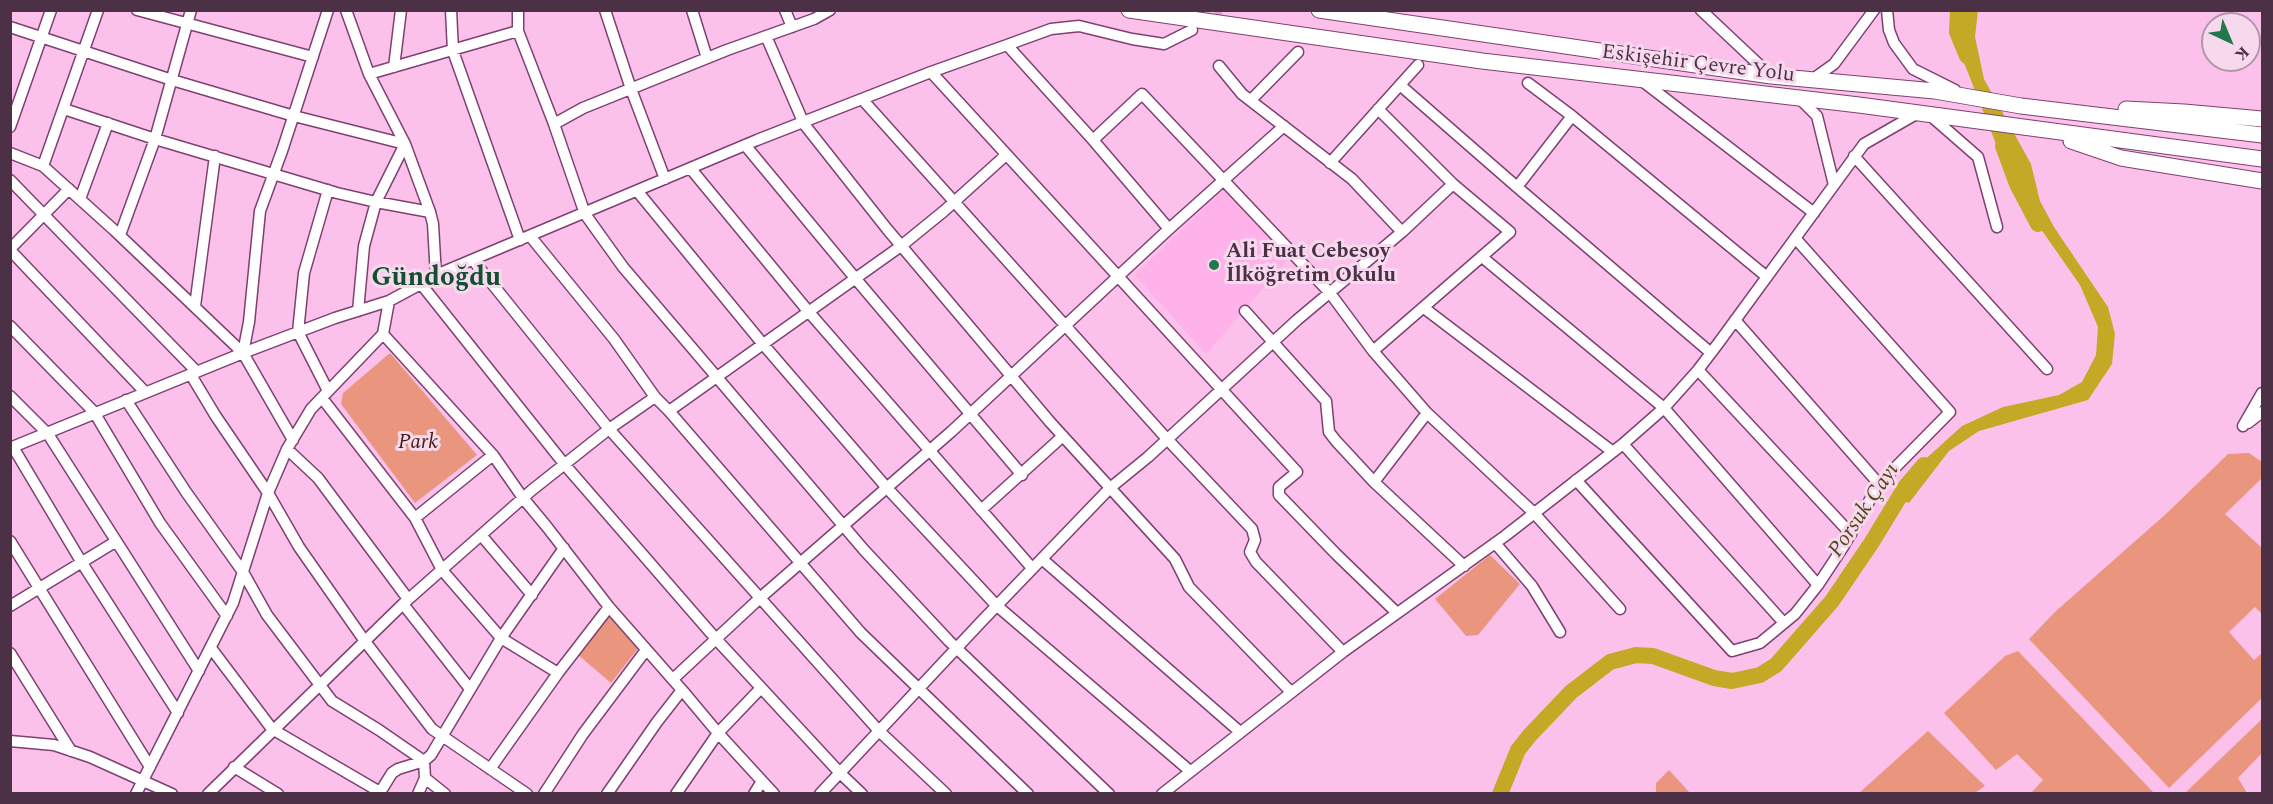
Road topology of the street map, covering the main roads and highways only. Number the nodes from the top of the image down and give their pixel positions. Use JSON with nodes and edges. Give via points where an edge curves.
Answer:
{"nodes":[{"id":1,"x":1129,"y":10,"type":"edge"},
{"id":2,"x":1319,"y":10,"type":"edge"},
{"id":3,"x":2021,"y":106,"type":"junction"},
{"id":4,"x":2262,"y":119,"type":"edge"},
{"id":5,"x":2037,"y":130,"type":"junction"},
{"id":6,"x":2262,"y":135,"type":"edge"},
{"id":7,"x":2262,"y":159,"type":"edge"},
{"id":8,"x":2262,"y":181,"type":"edge"}],
"edges":[{"from":1,"to":5,"type":"highway","name":"Eskişehir Çevre Yolu","via":[[1482,61]]},
{"from":2,"to":3,"type":"highway","name":"Eskişehir Çevre Yolu","via":[[1771,76],[1935,91]]},
{"from":3,"to":4,"type":"highway"},
{"from":3,"to":6,"type":"highway","name":"Eskişehir Çevre Yolu"},
{"from":5,"to":7,"type":"highway","name":"Eskişehir Çevre Yolu"},
{"from":5,"to":8,"type":"highway","via":[[2121,158]]}]}
